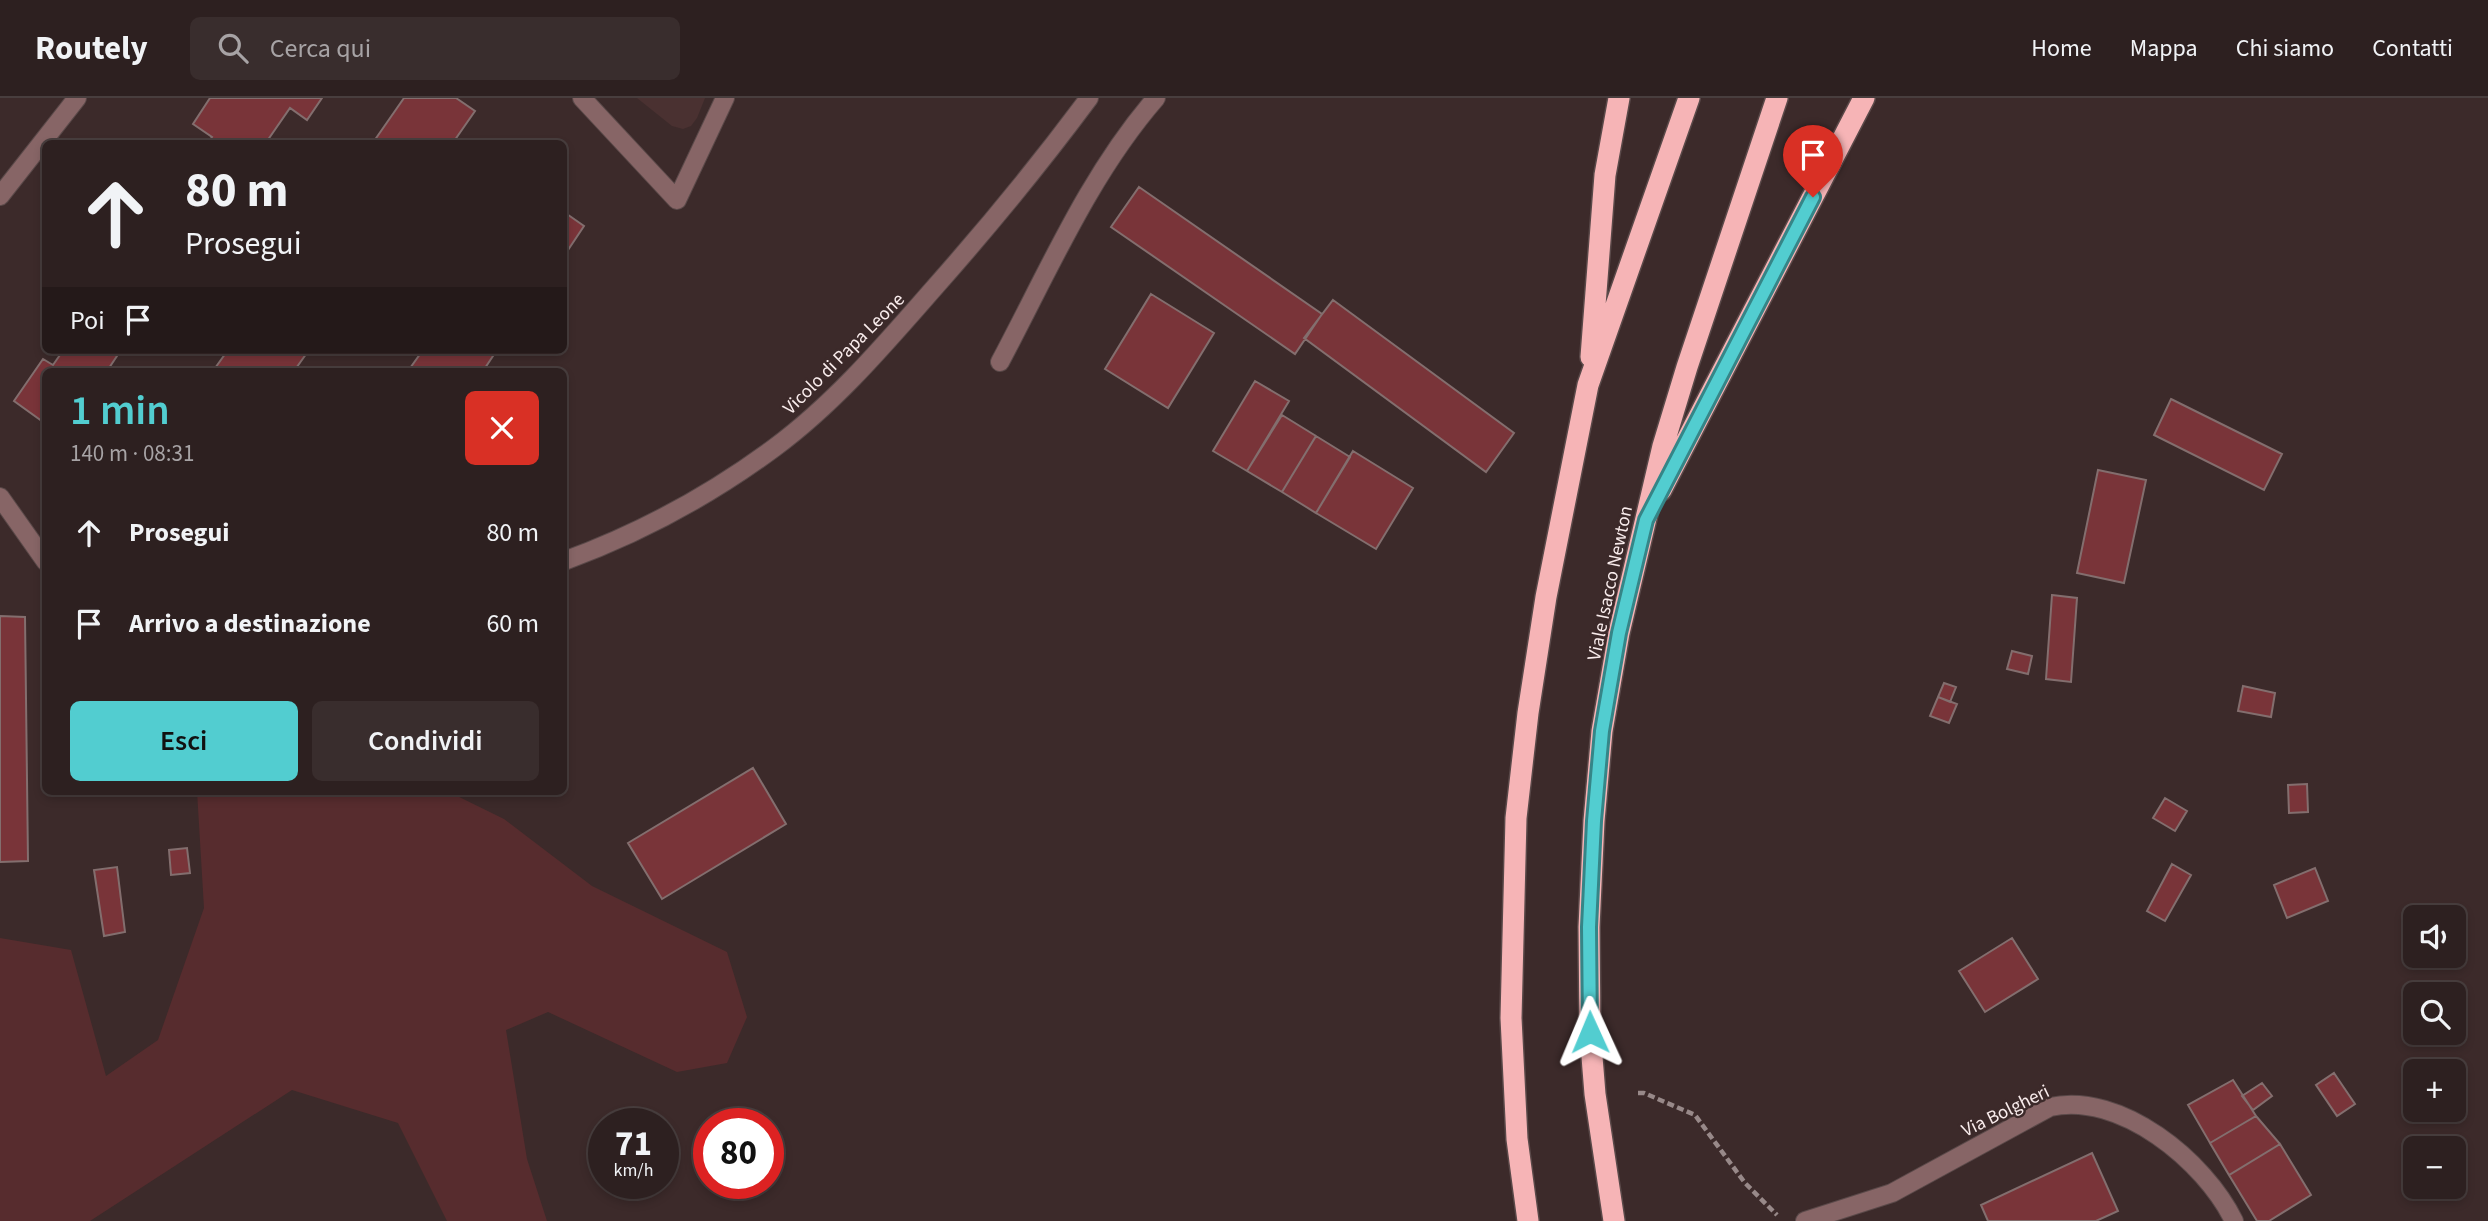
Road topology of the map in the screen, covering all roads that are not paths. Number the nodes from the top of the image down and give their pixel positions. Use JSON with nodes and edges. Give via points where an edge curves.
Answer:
{"nodes":[{"id":1,"x":77,"y":98,"type":"edge"},
{"id":2,"x":582,"y":98,"type":"edge"},
{"id":3,"x":725,"y":98,"type":"edge"},
{"id":4,"x":1089,"y":98,"type":"edge"},
{"id":5,"x":1156,"y":98,"type":"edge"},
{"id":6,"x":1619,"y":98,"type":"edge"},
{"id":7,"x":1689,"y":98,"type":"edge"},
{"id":8,"x":1777,"y":98,"type":"edge"},
{"id":9,"x":1864,"y":98,"type":"edge"},
{"id":10,"x":44,"y":140,"type":"edge"},
{"id":11,"x":42,"y":143,"type":"edge"},
{"id":12,"x":0,"y":196,"type":"edge"},
{"id":13,"x":1000,"y":362,"type":"dead end"},
{"id":14,"x":1588,"y":385,"type":"junction"},
{"id":15,"x":0,"y":496,"type":"edge"},
{"id":16,"x":1646,"y":520,"type":"junction"},
{"id":17,"x":42,"y":556,"type":"edge"},
{"id":18,"x":567,"y":560,"type":"edge"},
{"id":19,"x":1528,"y":1221,"type":"edge"},
{"id":20,"x":1614,"y":1221,"type":"edge"},
{"id":21,"x":1805,"y":1221,"type":"edge"},
{"id":22,"x":2234,"y":1221,"type":"edge"}],
"edges":[{"from":1,"to":10,"type":"street"},
{"from":2,"to":3,"type":"street","via":[[677,200]]},
{"from":4,"to":18,"type":"street","name":"Vicolo di Papa Leone","via":[[989,226],[868,362],[808,420],[752,463],[663,518]]},
{"from":5,"to":13,"type":"street","via":[[1119,144]]},
{"from":6,"to":14,"type":"highway","via":[[1605,174]]},
{"from":7,"to":14,"type":"highway"},
{"from":8,"to":16,"type":"highway","name":"Viale Isacco Newton","via":[[1687,367]]},
{"from":9,"to":16,"type":"highway"},
{"from":11,"to":12,"type":"street"},
{"from":14,"to":19,"type":"highway","via":[[1546,597],[1516,818],[1511,1018],[1517,1139]]},
{"from":15,"to":17,"type":"street"},
{"from":16,"to":20,"type":"highway","name":"Viale Isacco Newton","via":[[1602,731],[1589,927],[1595,1094]]},
{"from":21,"to":22,"type":"street","name":"Via Bolgheri","via":[[1892,1193],[2049,1107],[2076,1103],[2101,1108],[2160,1138],[2190,1162]]}]}
